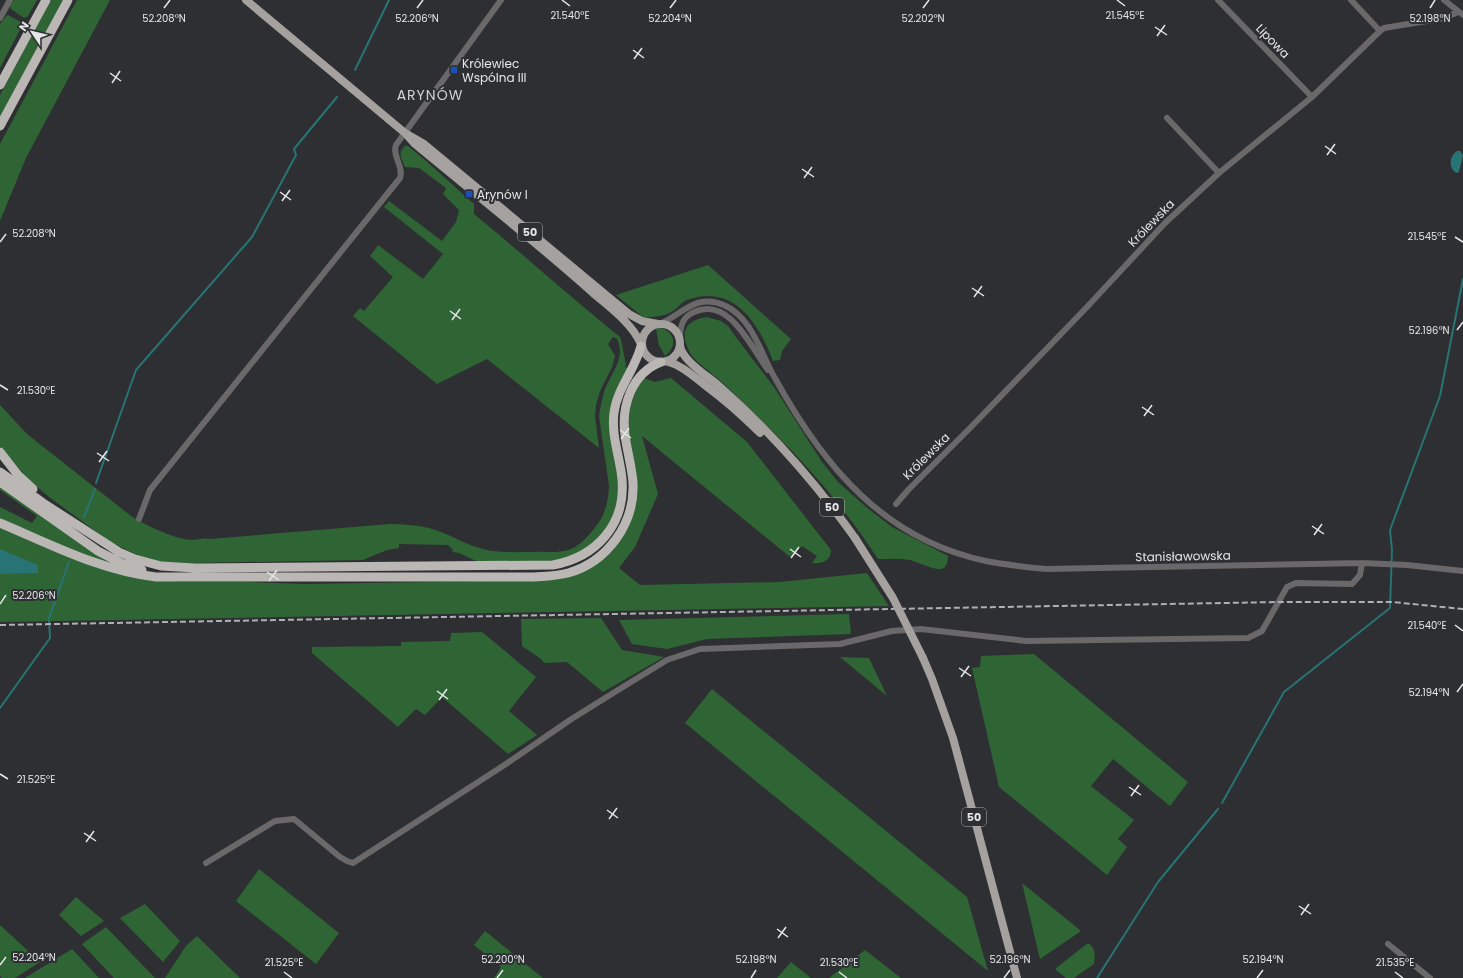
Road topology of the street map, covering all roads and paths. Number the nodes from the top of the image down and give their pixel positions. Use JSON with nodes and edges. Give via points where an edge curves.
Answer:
{"nodes":[{"id":1,"x":10,"y":0,"type":"edge"},
{"id":2,"x":46,"y":0,"type":"edge"},
{"id":3,"x":68,"y":0,"type":"edge"},
{"id":4,"x":246,"y":0,"type":"edge"},
{"id":5,"x":501,"y":0,"type":"edge"},
{"id":6,"x":1218,"y":0,"type":"edge"},
{"id":7,"x":1351,"y":0,"type":"edge"},
{"id":8,"x":1444,"y":0,"type":"edge"},
{"id":9,"x":1460,"y":13,"type":"edge"},
{"id":10,"x":0,"y":18,"type":"edge"},
{"id":11,"x":1380,"y":31,"type":"junction"},
{"id":12,"x":0,"y":85,"type":"edge"},
{"id":13,"x":1312,"y":98,"type":"junction"},
{"id":14,"x":1167,"y":118,"type":"dead end"},
{"id":15,"x":0,"y":126,"type":"edge"},
{"id":16,"x":405,"y":133,"type":"junction"},
{"id":17,"x":1219,"y":173,"type":"junction"},
{"id":18,"x":659,"y":324,"type":"junction"},
{"id":19,"x":680,"y":342,"type":"junction"},
{"id":20,"x":641,"y":345,"type":"junction"},
{"id":21,"x":664,"y":362,"type":"junction"},
{"id":22,"x":775,"y":380,"type":"junction"},
{"id":23,"x":0,"y":452,"type":"edge"},
{"id":24,"x":0,"y":472,"type":"edge"},
{"id":25,"x":808,"y":477,"type":"junction"},
{"id":26,"x":0,"y":482,"type":"edge"},
{"id":27,"x":896,"y":504,"type":"dead end"},
{"id":28,"x":139,"y":519,"type":"dead end"},
{"id":29,"x":71,"y":521,"type":"junction"},
{"id":30,"x":0,"y":523,"type":"edge"},
{"id":31,"x":1362,"y":563,"type":"junction"},
{"id":32,"x":1463,"y":571,"type":"edge"},
{"id":33,"x":170,"y":577,"type":"junction"},
{"id":34,"x":206,"y":863,"type":"dead end"},
{"id":35,"x":1388,"y":944,"type":"dead end"},
{"id":36,"x":1017,"y":978,"type":"edge"},
{"id":37,"x":1430,"y":978,"type":"edge"}],
"edges":[{"from":1,"to":10,"type":"street"},
{"from":2,"to":12,"type":"highway"},
{"from":3,"to":15,"type":"highway"},
{"from":4,"to":16,"type":"main road","number":"50"},
{"from":5,"to":16,"type":"street"},
{"from":6,"to":13,"type":"street","name":"Lipowa"},
{"from":7,"to":11,"type":"street"},
{"from":8,"to":9,"type":"street"},
{"from":9,"to":11,"type":"street","name":"Królewska","via":[[1445,18],[1384,28]]},
{"from":11,"to":13,"type":"street","name":"Królewska"},
{"from":13,"to":17,"type":"street","name":"Królewska"},
{"from":14,"to":17,"type":"street"},
{"from":16,"to":18,"type":"main road","number":"50","via":[[424,144],[635,318]]},
{"from":16,"to":20,"type":"main road","number":"50","via":[[622,318]]},
{"from":16,"to":28,"type":"street","via":[[394,150],[401,173],[400,178],[150,490]]},
{"from":17,"to":27,"type":"street","name":"Królewska","via":[[1165,223]]},
{"from":18,"to":19,"type":"main road","number":"50","via":[[671,326]]},
{"from":18,"to":20,"type":"main road","via":[[646,331]]},
{"from":18,"to":22,"type":"street","via":[[697,303],[712,302],[726,306],[748,327]]},
{"from":19,"to":21,"type":"main road","via":[[674,357]]},
{"from":19,"to":22,"type":"street","via":[[681,324],[687,315],[710,309],[721,312],[736,324]]},
{"from":19,"to":25,"type":"main road","number":"50","via":[[681,350],[693,364],[774,438]]},
{"from":20,"to":21,"type":"main road","number":"50","via":[[648,358]]},
{"from":20,"to":29,"type":"highway","via":[[638,359],[621,388],[615,408],[614,434],[622,488],[618,514],[610,530],[595,547],[583,556],[563,563],[539,566],[173,567],[151,564],[127,556]]},
{"from":21,"to":25,"type":"main road","number":"50","via":[[677,364],[719,396]]},
{"from":21,"to":33,"type":"highway","via":[[652,366],[639,378],[626,404],[624,434],[633,484],[628,517],[608,549],[580,568],[557,575],[534,577]]},
{"from":22,"to":31,"type":"street","name":"Stanisławowska","via":[[825,457],[853,488],[872,506],[909,531],[957,553],[1007,565],[1046,568]]},
{"from":23,"to":29,"type":"highway","via":[[26,483]]},
{"from":24,"to":29,"type":"highway"},
{"from":25,"to":36,"type":"main road","number":"50","bridge":true,"via":[[839,515],[893,598],[932,679],[953,738]]},
{"from":26,"to":33,"type":"highway","via":[[111,558],[130,567]]},
{"from":30,"to":33,"type":"highway","via":[[116,570]]},
{"from":31,"to":32,"type":"street","name":"Stanisławowska"},
{"from":31,"to":34,"type":"street","via":[[1360,575],[1352,584],[1296,583],[1288,587],[1262,631],[1248,638],[1026,641],[921,629],[892,632],[840,644],[694,651],[667,660],[618,690],[354,863],[340,857],[294,819],[275,821]]},
{"from":35,"to":37,"type":"street"}]}
